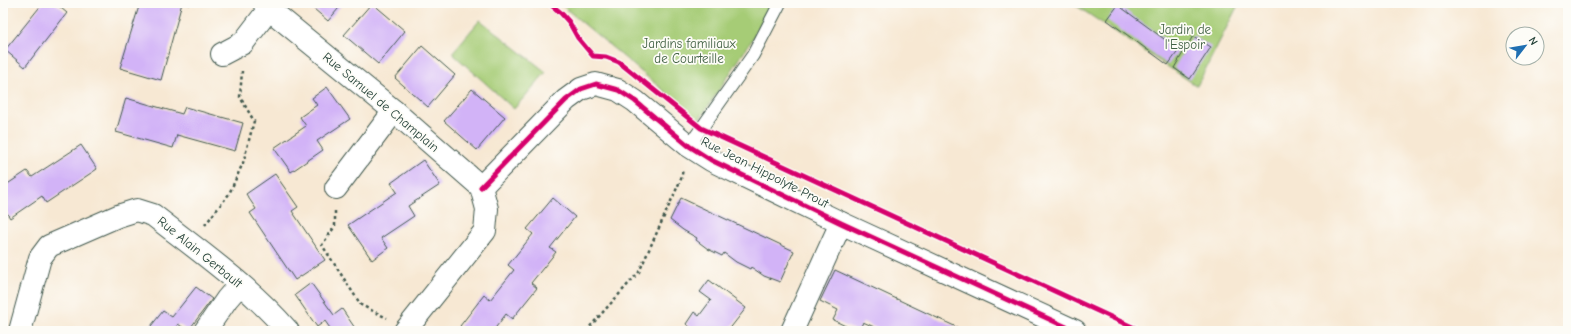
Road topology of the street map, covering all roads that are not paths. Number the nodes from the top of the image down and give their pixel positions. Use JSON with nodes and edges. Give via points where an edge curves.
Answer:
{"nodes":[{"id":1,"x":780,"y":3,"type":"edge"},
{"id":2,"x":267,"y":6,"type":"edge"},
{"id":3,"x":222,"y":54,"type":"dead end"},
{"id":4,"x":394,"y":111,"type":"junction"},
{"id":5,"x":689,"y":146,"type":"junction"},
{"id":6,"x":481,"y":187,"type":"junction"},
{"id":7,"x":336,"y":188,"type":"road end"},
{"id":8,"x":841,"y":223,"type":"junction"},
{"id":9,"x":240,"y":284,"type":"junction"},
{"id":10,"x":406,"y":330,"type":"edge"},
{"id":11,"x":20,"y":331,"type":"edge"},
{"id":12,"x":205,"y":331,"type":"edge"},
{"id":13,"x":288,"y":331,"type":"edge"},
{"id":14,"x":792,"y":331,"type":"edge"},
{"id":15,"x":1075,"y":331,"type":"edge"}],
"edges":[{"from":1,"to":5,"type":"lane","via":[[753,55]]},
{"from":2,"to":3,"type":"street","via":[[243,43]]},
{"from":2,"to":4,"type":"street","name":"Rue Samuel de Champlain"},
{"from":4,"to":6,"type":"street","name":"Rue Samuel de Champlain"},
{"from":4,"to":7,"type":"street"},
{"from":5,"to":6,"type":"street","name":"Rue Jean Hippolyte Prout","via":[[635,101],[618,90],[596,84],[566,100]]},
{"from":5,"to":8,"type":"street","name":"Rue Jean Hippolyte Prout","via":[[711,160]]},
{"from":6,"to":10,"type":"street","via":[[487,210],[485,231]]},
{"from":8,"to":14,"type":"street"},
{"from":8,"to":15,"type":"street","name":"Rue Jean Hippolyte Prout"},
{"from":9,"to":11,"type":"street","name":"Rue Alain Gerbault","via":[[153,215],[137,210],[49,246],[40,258]]},
{"from":9,"to":12,"type":"street"},
{"from":9,"to":13,"type":"street","name":"Rue Alain Gerbault"}]}
